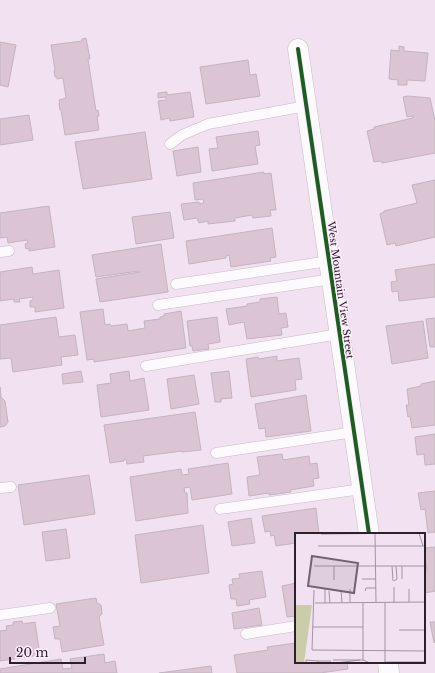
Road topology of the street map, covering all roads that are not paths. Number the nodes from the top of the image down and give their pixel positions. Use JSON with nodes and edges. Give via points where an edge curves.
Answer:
{"nodes":[{"id":1,"x":298,"y":49,"type":"dead end"},
{"id":2,"x":306,"y":106,"type":"junction"},
{"id":3,"x":170,"y":144,"type":"dead end"},
{"id":4,"x":330,"y":270,"type":"junction"},
{"id":5,"x":176,"y":284,"type":"dead end"},
{"id":6,"x":158,"y":305,"type":"dead end"},
{"id":7,"x":339,"y":334,"type":"junction"},
{"id":8,"x":146,"y":366,"type":"dead end"},
{"id":9,"x":354,"y":432,"type":"junction"},
{"id":10,"x":216,"y":454,"type":"dead end"},
{"id":11,"x":11,"y":487,"type":"dead end"},
{"id":12,"x":0,"y":488,"type":"edge"},
{"id":13,"x":362,"y":489,"type":"junction"},
{"id":14,"x":220,"y":509,"type":"dead end"},
{"id":15,"x":369,"y":533,"type":"edge"},
{"id":16,"x":50,"y":608,"type":"dead end"},
{"id":17,"x":0,"y":615,"type":"edge"},
{"id":18,"x":295,"y":626,"type":"edge"},
{"id":19,"x":246,"y":634,"type":"dead end"},
{"id":20,"x":388,"y":663,"type":"edge"},
{"id":21,"x":389,"y":673,"type":"edge"}],
"edges":[{"from":1,"to":2,"type":"street","name":"West Mountain View Street"},
{"from":2,"to":3,"type":"lane","via":[[208,124],[182,135]]},
{"from":2,"to":4,"type":"street","name":"West Mountain View Street"},
{"from":4,"to":5,"type":"lane"},
{"from":4,"to":6,"type":"lane"},
{"from":4,"to":7,"type":"street","name":"West Mountain View Street"},
{"from":7,"to":8,"type":"lane"},
{"from":7,"to":9,"type":"street","name":"West Mountain View Street"},
{"from":9,"to":10,"type":"lane"},
{"from":9,"to":13,"type":"street","name":"West Mountain View Street"},
{"from":11,"to":12,"type":"lane"},
{"from":13,"to":14,"type":"lane"},
{"from":13,"to":15,"type":"street","name":"West Mountain View Street"},
{"from":16,"to":17,"type":"lane"},
{"from":18,"to":19,"type":"lane"},
{"from":20,"to":21,"type":"street"}]}
